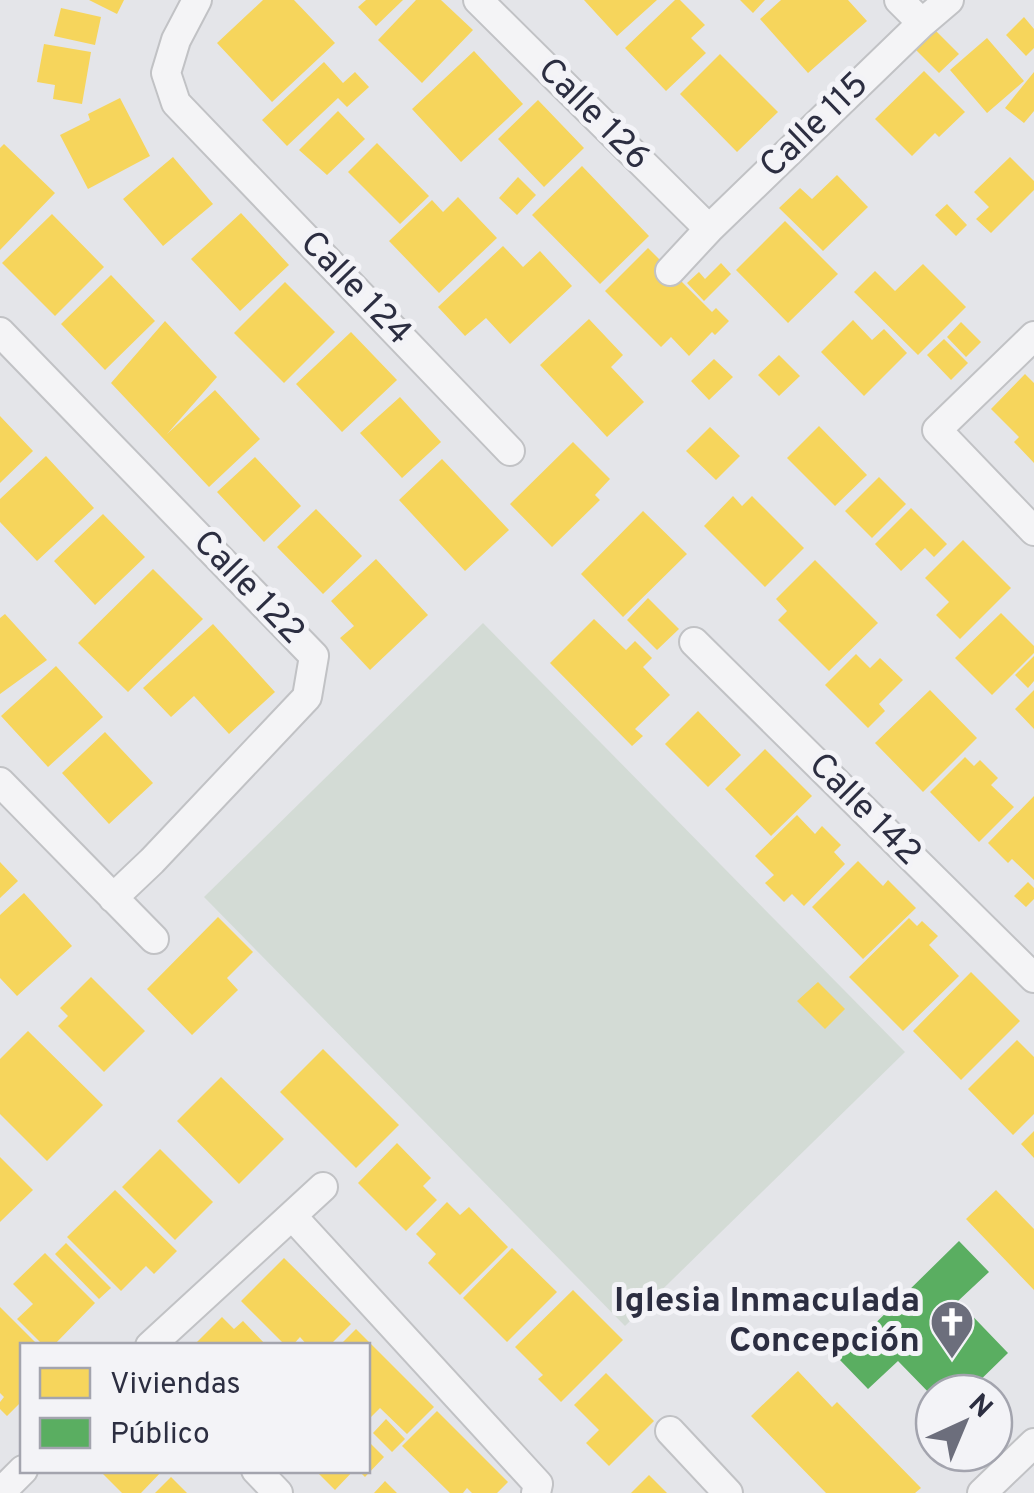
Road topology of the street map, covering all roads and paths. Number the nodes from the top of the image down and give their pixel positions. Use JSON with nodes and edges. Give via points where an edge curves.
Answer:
{"nodes":[{"id":1,"x":197,"y":0,"type":"edge"},
{"id":2,"x":478,"y":0,"type":"edge"},
{"id":3,"x":899,"y":0,"type":"edge"},
{"id":4,"x":949,"y":0,"type":"edge"},
{"id":5,"x":922,"y":24,"type":"junction"},
{"id":6,"x":709,"y":229,"type":"junction"},
{"id":7,"x":670,"y":271,"type":"dead end"},
{"id":8,"x":0,"y":332,"type":"edge"},
{"id":9,"x":1034,"y":336,"type":"edge"},
{"id":10,"x":510,"y":451,"type":"dead end"},
{"id":11,"x":1034,"y":531,"type":"edge"},
{"id":12,"x":694,"y":642,"type":"dead end"},
{"id":13,"x":0,"y":782,"type":"edge"},
{"id":14,"x":112,"y":898,"type":"junction"},
{"id":15,"x":154,"y":938,"type":"dead end"},
{"id":16,"x":1034,"y":978,"type":"edge"},
{"id":17,"x":323,"y":1187,"type":"dead end"},
{"id":18,"x":293,"y":1217,"type":"junction"},
{"id":19,"x":153,"y":1343,"type":"edge"},
{"id":20,"x":670,"y":1431,"type":"dead end"},
{"id":21,"x":1034,"y":1443,"type":"edge"},
{"id":22,"x":20,"y":1472,"type":"edge"},
{"id":23,"x":259,"y":1473,"type":"edge"},
{"id":24,"x":0,"y":1493,"type":"edge"},
{"id":25,"x":278,"y":1493,"type":"edge"},
{"id":26,"x":536,"y":1493,"type":"edge"},
{"id":27,"x":728,"y":1493,"type":"edge"},
{"id":28,"x":982,"y":1493,"type":"edge"}],
"edges":[{"from":1,"to":10,"type":"street","name":"Calle 124","via":[[166,73],[176,104]]},
{"from":2,"to":6,"type":"street","name":"Calle 126"},
{"from":3,"to":5,"type":"street"},
{"from":4,"to":5,"type":"street","name":"Calle 115"},
{"from":5,"to":6,"type":"street","name":"Calle 115"},
{"from":6,"to":7,"type":"street","name":"Calle 115"},
{"from":8,"to":14,"type":"street","name":"Calle 122","via":[[314,656],[307,697]]},
{"from":9,"to":11,"type":"street","via":[[937,430]]},
{"from":12,"to":16,"type":"street","name":"Calle 142"},
{"from":13,"to":14,"type":"street"},
{"from":14,"to":15,"type":"street"},
{"from":17,"to":18,"type":"street"},
{"from":18,"to":19,"type":"street"},
{"from":18,"to":26,"type":"street","via":[[538,1484]]},
{"from":20,"to":27,"type":"street"},
{"from":21,"to":28,"type":"street"},
{"from":22,"to":24,"type":"street"},
{"from":23,"to":25,"type":"street"}]}
